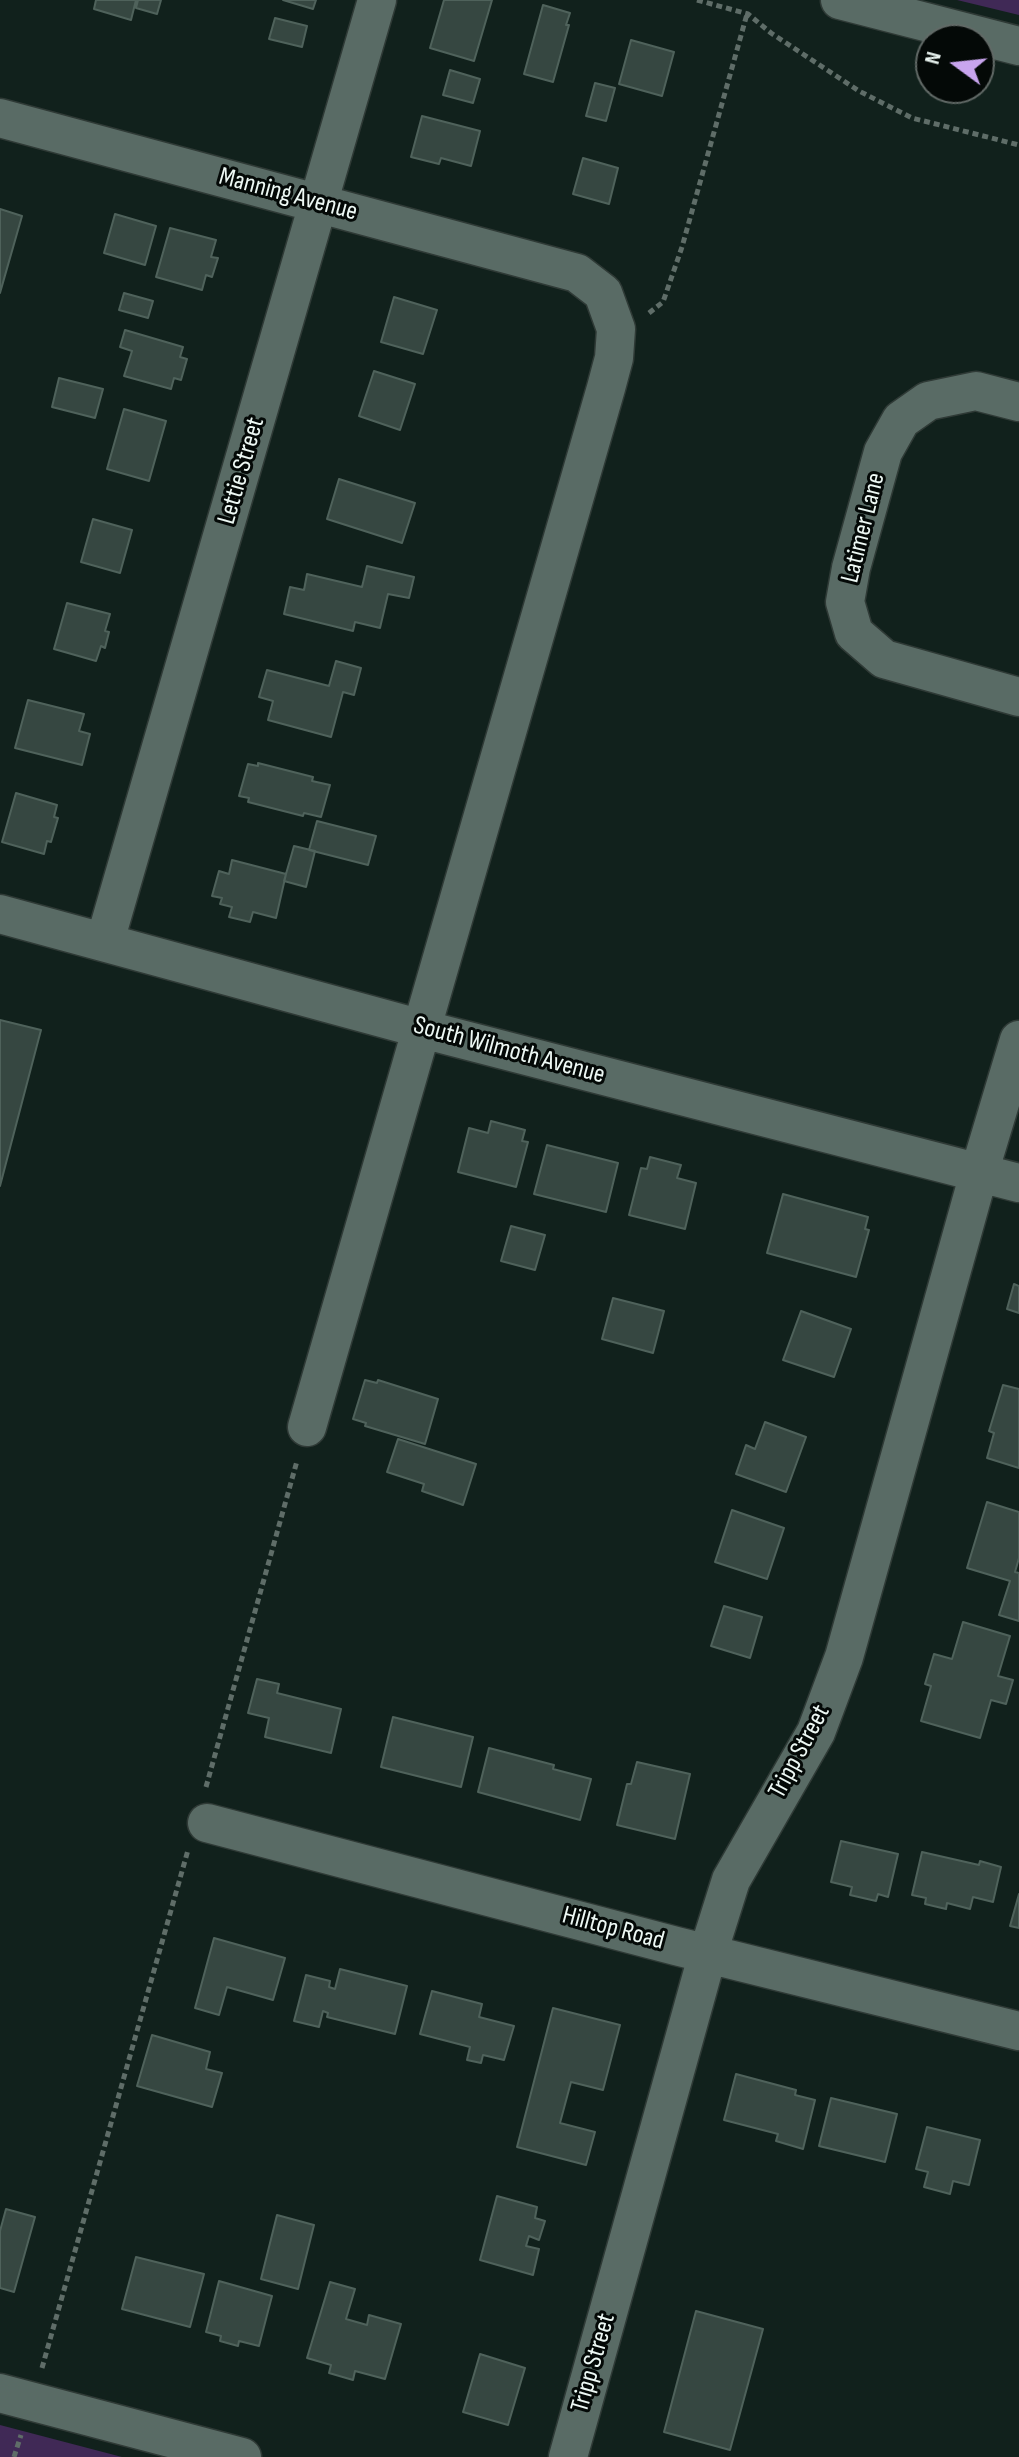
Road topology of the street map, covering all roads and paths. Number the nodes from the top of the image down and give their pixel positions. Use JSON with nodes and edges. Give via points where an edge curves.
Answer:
{"nodes":[{"id":1,"x":377,"y":0,"type":"edge"},
{"id":2,"x":697,"y":0,"type":"edge"},
{"id":3,"x":840,"y":0,"type":"edge"},
{"id":4,"x":748,"y":14,"type":"junction"},
{"id":5,"x":1019,"y":46,"type":"edge"},
{"id":6,"x":0,"y":118,"type":"edge"},
{"id":7,"x":1019,"y":145,"type":"edge"},
{"id":8,"x":319,"y":204,"type":"junction"},
{"id":9,"x":616,"y":329,"type":"junction"},
{"id":10,"x":1019,"y":402,"type":"edge"},
{"id":11,"x":1019,"y":697,"type":"edge"},
{"id":12,"x":0,"y":914,"type":"edge"},
{"id":13,"x":105,"y":941,"type":"junction"},
{"id":14,"x":422,"y":1029,"type":"junction"},
{"id":15,"x":1019,"y":1040,"type":"edge"},
{"id":16,"x":979,"y":1173,"type":"junction"},
{"id":17,"x":1019,"y":1183,"type":"edge"},
{"id":18,"x":307,"y":1427,"type":"joint"},
{"id":19,"x":201,"y":1817,"type":"junction"},
{"id":20,"x":708,"y":1953,"type":"junction"},
{"id":21,"x":1019,"y":2031,"type":"edge"},
{"id":22,"x":40,"y":2378,"type":"dead end"},
{"id":23,"x":0,"y":2393,"type":"edge"},
{"id":24,"x":25,"y":2424,"type":"dead end"},
{"id":25,"x":14,"y":2457,"type":"edge"},
{"id":26,"x":242,"y":2457,"type":"edge"},
{"id":27,"x":568,"y":2457,"type":"edge"}],
"edges":[{"from":1,"to":8,"type":"street","name":"Lettie Street"},
{"from":2,"to":4,"type":"path"},
{"from":3,"to":5,"type":"street"},
{"from":4,"to":7,"type":"path","via":[[859,91],[912,118]]},
{"from":4,"to":9,"type":"path","via":[[663,302],[636,324]]},
{"from":6,"to":8,"type":"street","name":"Manning Avenue"},
{"from":8,"to":9,"type":"street","name":"Manning Avenue","via":[[577,273],[603,293]]},
{"from":8,"to":13,"type":"street","name":"Lettie Street"},
{"from":9,"to":14,"type":"street","via":[[606,388]]},
{"from":10,"to":11,"type":"street","name":"Latimer Lane","via":[[976,391],[928,401],[901,420],[883,452],[845,602],[854,633],[884,659]]},
{"from":12,"to":13,"type":"street","name":"South Wilmoth Avenue"},
{"from":13,"to":14,"type":"street","name":"South Wilmoth Avenue"},
{"from":14,"to":16,"type":"street","name":"South Wilmoth Avenue"},
{"from":14,"to":18,"type":"street"},
{"from":15,"to":16,"type":"street","name":"Tripp Street"},
{"from":16,"to":17,"type":"street","name":"South Wilmoth Avenue"},
{"from":16,"to":20,"type":"street","name":"Tripp Street","via":[[844,1657],[816,1732],[731,1880]]},
{"from":18,"to":19,"type":"path"},
{"from":19,"to":20,"type":"street","name":"Hilltop Road"},
{"from":19,"to":22,"type":"path"},
{"from":20,"to":21,"type":"street","name":"Hilltop Road"},
{"from":20,"to":27,"type":"street","name":"Tripp Street"},
{"from":23,"to":26,"type":"street"},
{"from":24,"to":25,"type":"path"}]}
